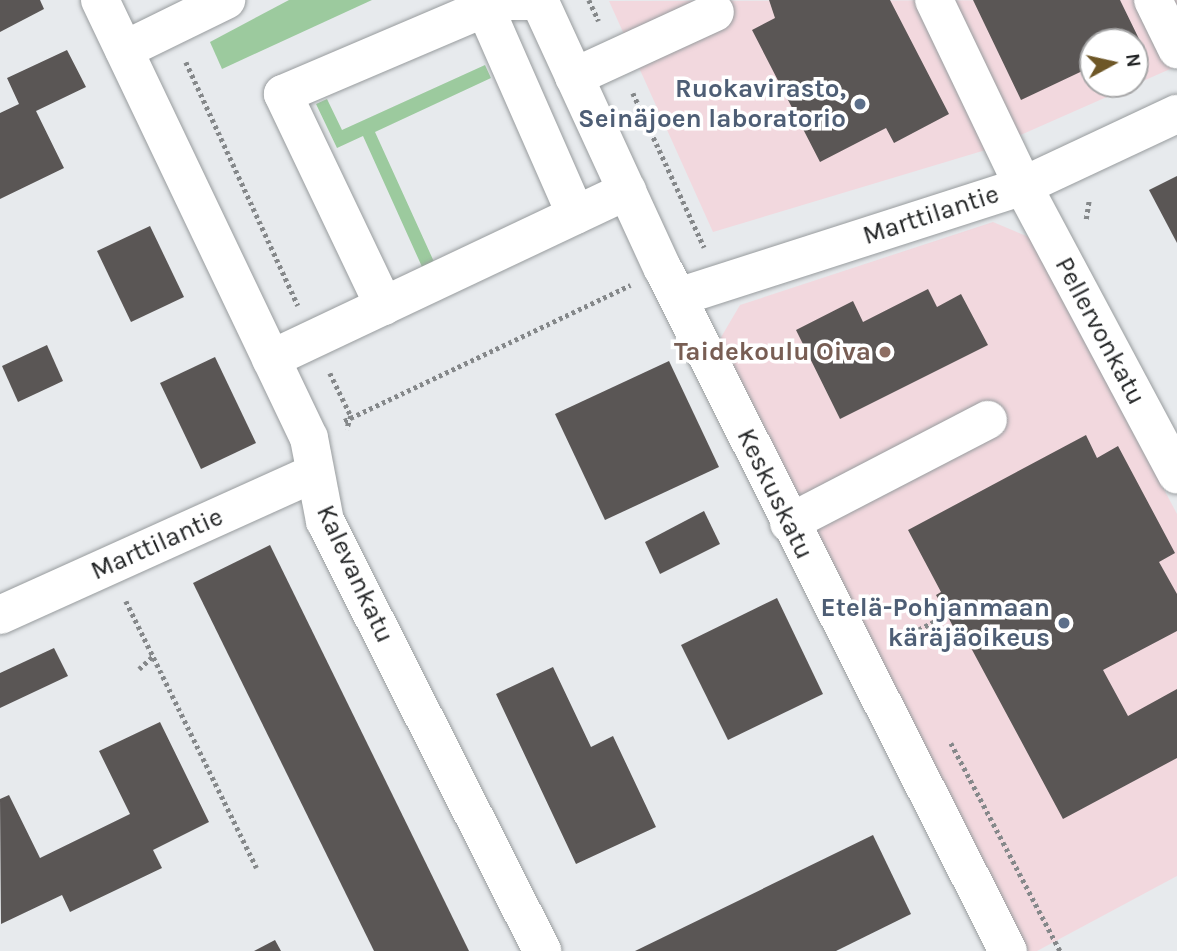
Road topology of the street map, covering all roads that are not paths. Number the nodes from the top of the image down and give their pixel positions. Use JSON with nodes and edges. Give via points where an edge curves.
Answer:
{"nodes":[{"id":1,"x":100,"y":0,"type":"edge"},
{"id":2,"x":226,"y":0,"type":"edge"},
{"id":3,"x":934,"y":0,"type":"edge"},
{"id":4,"x":1153,"y":0,"type":"edge"},
{"id":5,"x":485,"y":8,"type":"junction"},
{"id":6,"x":543,"y":11,"type":"edge"},
{"id":7,"x":715,"y":12,"type":"dead end"},
{"id":8,"x":1177,"y":49,"type":"edge"},
{"id":9,"x":124,"y":50,"type":"junction"},
{"id":10,"x":574,"y":76,"type":"junction"},
{"id":11,"x":1177,"y":114,"type":"edge"},
{"id":12,"x":1023,"y":186,"type":"junction"},
{"id":13,"x":627,"y":191,"type":"junction"},
{"id":14,"x":576,"y":215,"type":"junction"},
{"id":15,"x":671,"y":283,"type":"junction"},
{"id":16,"x":384,"y":306,"type":"junction"},
{"id":17,"x":271,"y":359,"type":"junction"},
{"id":18,"x":988,"y":419,"type":"dead end"},
{"id":19,"x":314,"y":472,"type":"junction"},
{"id":20,"x":1177,"y":475,"type":"edge"},
{"id":21,"x":789,"y":523,"type":"junction"},
{"id":22,"x":0,"y":615,"type":"edge"},
{"id":23,"x":542,"y":951,"type":"edge"},
{"id":24,"x":1008,"y":951,"type":"edge"}],
"edges":[{"from":1,"to":9,"type":"street","name":"Kalevankatu"},
{"from":2,"to":9,"type":"street"},
{"from":3,"to":12,"type":"street","name":"Pellervonkatu"},
{"from":4,"to":8,"type":"street"},
{"from":5,"to":6,"type":"street","via":[[510,1]]},
{"from":5,"to":14,"type":"street"},
{"from":5,"to":16,"type":"street","via":[[284,94]]},
{"from":6,"to":10,"type":"street","name":"Keskuskatu"},
{"from":7,"to":10,"type":"street"},
{"from":9,"to":17,"type":"street","name":"Kalevankatu"},
{"from":10,"to":13,"type":"street","name":"Keskuskatu"},
{"from":11,"to":12,"type":"street","name":"Marttilantie"},
{"from":12,"to":15,"type":"street","name":"Marttilantie"},
{"from":12,"to":20,"type":"street","name":"Pellervonkatu"},
{"from":13,"to":14,"type":"street"},
{"from":13,"to":15,"type":"street","name":"Keskuskatu"},
{"from":14,"to":16,"type":"street"},
{"from":15,"to":21,"type":"street","name":"Keskuskatu"},
{"from":16,"to":17,"type":"street"},
{"from":17,"to":19,"type":"street","name":"Kalevankatu","via":[[309,439]]},
{"from":18,"to":21,"type":"street"},
{"from":19,"to":22,"type":"street","name":"Marttilantie"},
{"from":19,"to":23,"type":"street","name":"Kalevankatu","via":[[325,522]]},
{"from":21,"to":24,"type":"street","name":"Keskuskatu"}]}
